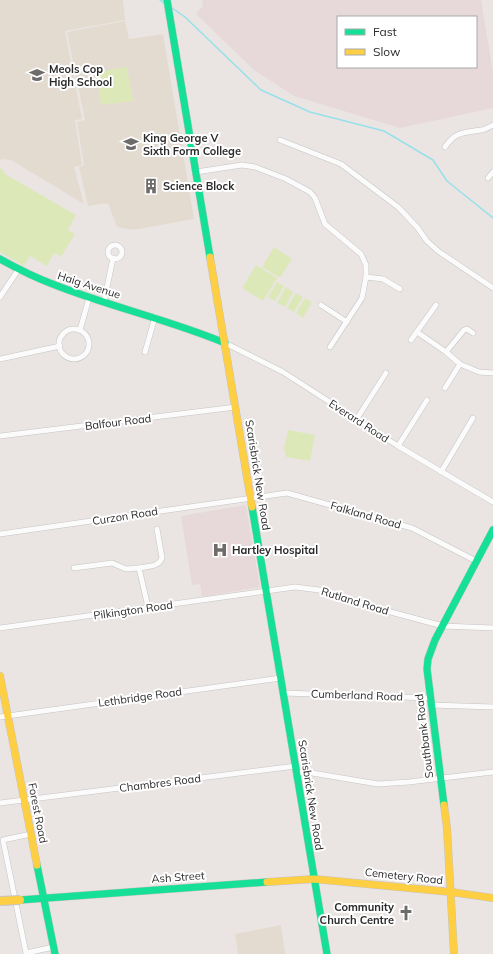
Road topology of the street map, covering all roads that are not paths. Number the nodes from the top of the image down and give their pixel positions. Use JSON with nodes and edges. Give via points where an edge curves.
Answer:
{"nodes":[{"id":1,"x":167,"y":0,"type":"edge"},
{"id":2,"x":472,"y":124,"type":"dead end"},
{"id":3,"x":493,"y":125,"type":"edge"},
{"id":4,"x":472,"y":130,"type":"junction"},
{"id":5,"x":280,"y":140,"type":"dead end"},
{"id":6,"x":445,"y":148,"type":"dead end"},
{"id":7,"x":196,"y":172,"type":"junction"},
{"id":8,"x":493,"y":172,"type":"edge"},
{"id":9,"x":488,"y":178,"type":"dead end"},
{"id":10,"x":114,"y":258,"type":"dead end"},
{"id":11,"x":0,"y":259,"type":"edge"},
{"id":12,"x":18,"y":270,"type":"junction"},
{"id":13,"x":366,"y":277,"type":"junction"},
{"id":14,"x":400,"y":288,"type":"dead end"},
{"id":15,"x":493,"y":288,"type":"edge"},
{"id":16,"x":0,"y":297,"type":"edge"},
{"id":17,"x":89,"y":298,"type":"junction"},
{"id":18,"x":104,"y":302,"type":"junction"},
{"id":19,"x":321,"y":305,"type":"dead end"},
{"id":20,"x":436,"y":305,"type":"dead end"},
{"id":21,"x":156,"y":317,"type":"junction"},
{"id":22,"x":347,"y":322,"type":"junction"},
{"id":23,"x":80,"y":330,"type":"junction"},
{"id":24,"x":417,"y":332,"type":"junction"},
{"id":25,"x":473,"y":333,"type":"dead end"},
{"id":26,"x":411,"y":340,"type":"dead end"},
{"id":27,"x":225,"y":342,"type":"junction"},
{"id":28,"x":60,"y":346,"type":"junction"},
{"id":29,"x":330,"y":348,"type":"dead end"},
{"id":30,"x":145,"y":352,"type":"dead end"},
{"id":31,"x":446,"y":352,"type":"junction"},
{"id":32,"x":0,"y":359,"type":"edge"},
{"id":33,"x":460,"y":364,"type":"junction"},
{"id":34,"x":386,"y":373,"type":"dead end"},
{"id":35,"x":493,"y":373,"type":"edge"},
{"id":36,"x":445,"y":388,"type":"dead end"},
{"id":37,"x":427,"y":400,"type":"dead end"},
{"id":38,"x":236,"y":407,"type":"junction"},
{"id":39,"x":473,"y":418,"type":"dead end"},
{"id":40,"x":356,"y":420,"type":"junction"},
{"id":41,"x":0,"y":436,"type":"edge"},
{"id":42,"x":398,"y":446,"type":"junction"},
{"id":43,"x":441,"y":472,"type":"junction"},
{"id":44,"x":250,"y":497,"type":"junction"},
{"id":45,"x":493,"y":502,"type":"edge"},
{"id":46,"x":157,"y":529,"type":"dead end"},
{"id":47,"x":493,"y":530,"type":"edge"},
{"id":48,"x":0,"y":534,"type":"edge"},
{"id":49,"x":476,"y":561,"type":"junction"},
{"id":50,"x":74,"y":568,"type":"dead end"},
{"id":51,"x":139,"y":568,"type":"junction"},
{"id":52,"x":265,"y":591,"type":"junction"},
{"id":53,"x":148,"y":608,"type":"junction"},
{"id":54,"x":443,"y":626,"type":"junction"},
{"id":55,"x":0,"y":628,"type":"edge"},
{"id":56,"x":493,"y":628,"type":"edge"},
{"id":57,"x":0,"y":676,"type":"edge"},
{"id":58,"x":281,"y":678,"type":"junction"},
{"id":59,"x":283,"y":693,"type":"junction"},
{"id":60,"x":431,"y":701,"type":"junction"},
{"id":61,"x":493,"y":707,"type":"edge"},
{"id":62,"x":4,"y":716,"type":"edge"},
{"id":63,"x":296,"y":769,"type":"junction"},
{"id":64,"x":493,"y":772,"type":"edge"},
{"id":65,"x":440,"y":778,"type":"junction"},
{"id":66,"x":25,"y":800,"type":"junction"},
{"id":67,"x":0,"y":803,"type":"edge"},
{"id":68,"x":31,"y":834,"type":"junction"},
{"id":69,"x":314,"y":879,"type":"junction"},
{"id":70,"x":451,"y":892,"type":"junction"},
{"id":71,"x":44,"y":898,"type":"junction"},
{"id":72,"x":493,"y":898,"type":"edge"},
{"id":73,"x":0,"y":900,"type":"edge"},
{"id":74,"x":55,"y":950,"type":"edge"},
{"id":75,"x":327,"y":954,"type":"edge"},
{"id":76,"x":454,"y":954,"type":"edge"}],
"edges":[{"from":1,"to":7,"type":"main road","name":"Scarisbrick New Road"},
{"from":2,"to":4,"type":"street"},
{"from":3,"to":4,"type":"street","via":[[482,130]]},
{"from":4,"to":6,"type":"street","via":[[451,139]]},
{"from":5,"to":15,"type":"street","via":[[341,164],[398,207],[438,251]]},
{"from":7,"to":13,"type":"street","via":[[242,165],[255,166],[304,188],[314,198],[325,224],[361,254],[366,265]]},
{"from":7,"to":27,"type":"main road","name":"Scarisbrick New Road"},
{"from":8,"to":9,"type":"street"},
{"from":10,"to":18,"type":"street"},
{"from":11,"to":12,"type":"main road","name":"Haig Avenue"},
{"from":12,"to":16,"type":"street"},
{"from":12,"to":17,"type":"main road","name":"Haig Avenue"},
{"from":13,"to":14,"type":"street","via":[[383,279]]},
{"from":13,"to":22,"type":"street","via":[[362,298]]},
{"from":17,"to":18,"type":"main road","name":"Haig Avenue"},
{"from":17,"to":23,"type":"street"},
{"from":18,"to":21,"type":"main road","name":"Haig Avenue"},
{"from":19,"to":22,"type":"street"},
{"from":20,"to":24,"type":"street"},
{"from":21,"to":27,"type":"main road","name":"Haig Avenue"},
{"from":21,"to":30,"type":"street"},
{"from":22,"to":29,"type":"street"},
{"from":23,"to":28,"type":"street","via":[[67,331],[61,337]]},
{"from":23,"to":28,"type":"street","via":[[85,333],[89,342],[84,355],[69,358]]},
{"from":24,"to":26,"type":"street"},
{"from":24,"to":31,"type":"street"},
{"from":25,"to":31,"type":"street","via":[[464,330]]},
{"from":27,"to":38,"type":"main road","name":"Scarisbrick New Road"},
{"from":27,"to":40,"type":"street","name":"Everard Road","via":[[283,372]]},
{"from":28,"to":32,"type":"street"},
{"from":31,"to":33,"type":"street"},
{"from":33,"to":35,"type":"street","via":[[479,372]]},
{"from":33,"to":36,"type":"street"},
{"from":34,"to":40,"type":"street"},
{"from":37,"to":42,"type":"street"},
{"from":38,"to":41,"type":"street","name":"Balfour Road"},
{"from":38,"to":44,"type":"main road","name":"Scarisbrick New Road"},
{"from":39,"to":43,"type":"street"},
{"from":40,"to":42,"type":"street","name":"Everard Road"},
{"from":42,"to":43,"type":"street","name":"Everard Road"},
{"from":43,"to":45,"type":"street","name":"Everard Road"},
{"from":44,"to":48,"type":"street","name":"Curzon Road"},
{"from":44,"to":49,"type":"street","name":"Falkland Road","via":[[287,493],[412,528]]},
{"from":44,"to":52,"type":"main road","name":"Scarisbrick New Road"},
{"from":46,"to":51,"type":"street","via":[[161,562]]},
{"from":47,"to":49,"type":"main road","name":"Southbank Road"},
{"from":49,"to":54,"type":"main road","name":"Southbank Road"},
{"from":50,"to":51,"type":"street","via":[[112,563],[126,569]]},
{"from":51,"to":53,"type":"street"},
{"from":52,"to":53,"type":"street","name":"Pilkington Road"},
{"from":52,"to":54,"type":"street","name":"Rutland Road","via":[[295,587],[319,590]]},
{"from":52,"to":58,"type":"main road","name":"Scarisbrick New Road"},
{"from":53,"to":55,"type":"street","name":"Pilkington Road"},
{"from":54,"to":56,"type":"street","name":"Rutland Road"},
{"from":54,"to":60,"type":"main road","name":"Southbank Road","via":[[428,659]]},
{"from":57,"to":62,"type":"main road","name":"Forest Road"},
{"from":58,"to":59,"type":"main road","name":"Scarisbrick New Road"},
{"from":58,"to":62,"type":"street","name":"Lethbridge Road"},
{"from":59,"to":60,"type":"street","name":"Cumberland Road"},
{"from":59,"to":63,"type":"main road","name":"Scarisbrick New Road"},
{"from":60,"to":61,"type":"street","name":"Cumberland Road"},
{"from":60,"to":65,"type":"main road","name":"Southbank Road"},
{"from":62,"to":66,"type":"main road","name":"Forest Road"},
{"from":63,"to":65,"type":"street","name":"Chambres Road","via":[[378,784]]},
{"from":63,"to":66,"type":"street","name":"Chambres Road"},
{"from":63,"to":69,"type":"main road","name":"Scarisbrick New Road"},
{"from":64,"to":65,"type":"street","name":"Chambres Road"},
{"from":65,"to":70,"type":"main road","name":"Southbank Road","via":[[447,828]]},
{"from":66,"to":67,"type":"street","name":"Chambres Road"},
{"from":66,"to":68,"type":"main road","name":"Forest Road"},
{"from":68,"to":71,"type":"main road","name":"Forest Road"},
{"from":68,"to":74,"type":"street","via":[[3,840],[26,953]]},
{"from":69,"to":70,"type":"main road","name":"Cemetery Road"},
{"from":69,"to":71,"type":"main road","name":"Ash Street"},
{"from":69,"to":75,"type":"main road","name":"Scarisbrick New Road"},
{"from":70,"to":72,"type":"main road","name":"Cemetery Road"},
{"from":70,"to":76,"type":"main road","name":"Southbank Road"},
{"from":71,"to":73,"type":"main road","name":"Ash Street","bridge":true},
{"from":71,"to":74,"type":"main road","name":"Forest Road"}]}
